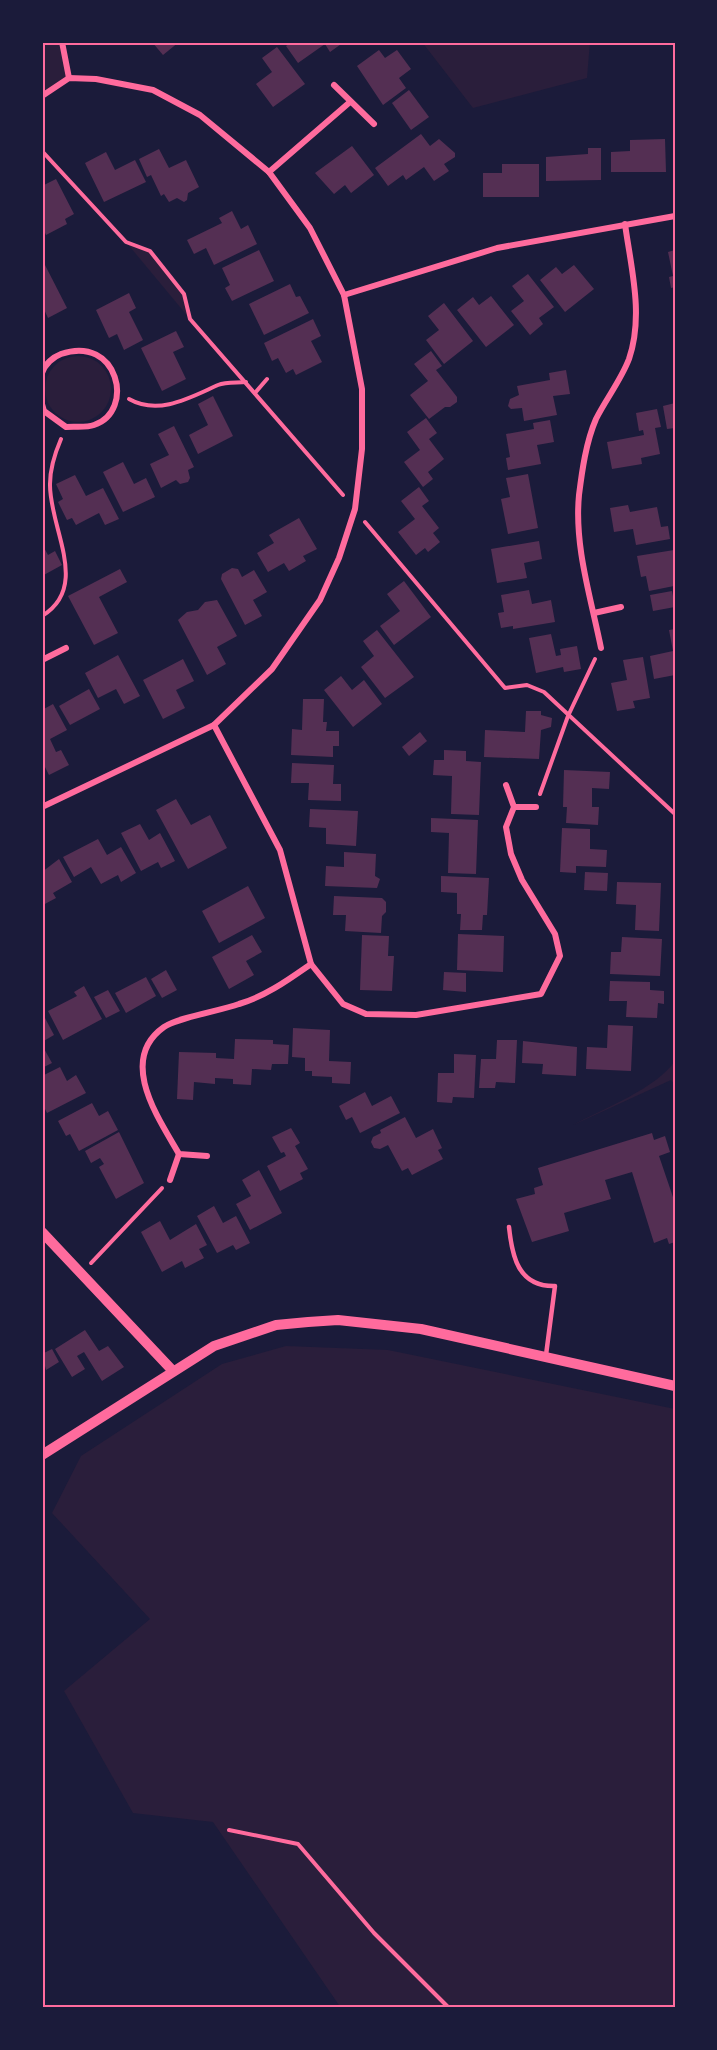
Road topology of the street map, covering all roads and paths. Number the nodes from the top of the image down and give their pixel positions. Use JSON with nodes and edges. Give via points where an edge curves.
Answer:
{"nodes":[{"id":1,"x":62,"y":42,"type":"edge"},
{"id":2,"x":69,"y":78,"type":"junction"},
{"id":3,"x":334,"y":85,"type":"dead end"},
{"id":4,"x":42,"y":96,"type":"edge"},
{"id":5,"x":350,"y":102,"type":"junction"},
{"id":6,"x":374,"y":124,"type":"dead end"},
{"id":7,"x":42,"y":151,"type":"edge"},
{"id":8,"x":269,"y":172,"type":"junction"},
{"id":9,"x":675,"y":216,"type":"edge"},
{"id":10,"x":625,"y":224,"type":"junction"},
{"id":11,"x":344,"y":295,"type":"junction"},
{"id":12,"x":42,"y":370,"type":"edge"},
{"id":13,"x":267,"y":379,"type":"dead end"},
{"id":14,"x":246,"y":382,"type":"junction"},
{"id":15,"x":118,"y":392,"type":"junction"},
{"id":16,"x":255,"y":393,"type":"junction"},
{"id":17,"x":42,"y":404,"type":"edge"},
{"id":18,"x":66,"y":427,"type":"junction"},
{"id":19,"x":355,"y":509,"type":"junction"},
{"id":20,"x":621,"y":607,"type":"dead end"},
{"id":21,"x":594,"y":613,"type":"junction"},
{"id":22,"x":42,"y":616,"type":"edge"},
{"id":23,"x":66,"y":648,"type":"dead end"},
{"id":24,"x":601,"y":648,"type":"joint"},
{"id":25,"x":42,"y":660,"type":"edge"},
{"id":26,"x":568,"y":716,"type":"junction"},
{"id":27,"x":213,"y":725,"type":"junction"},
{"id":28,"x":506,"y":785,"type":"dead end"},
{"id":29,"x":42,"y":807,"type":"edge"},
{"id":30,"x":514,"y":807,"type":"junction"},
{"id":31,"x":536,"y":807,"type":"joint"},
{"id":32,"x":675,"y":814,"type":"edge"},
{"id":33,"x":311,"y":964,"type":"junction"},
{"id":34,"x":179,"y":1154,"type":"junction"},
{"id":35,"x":207,"y":1156,"type":"dead end"},
{"id":36,"x":170,"y":1180,"type":"joint"},
{"id":37,"x":509,"y":1227,"type":"dead end"},
{"id":38,"x":42,"y":1232,"type":"edge"},
{"id":39,"x":81,"y":1271,"type":"junction"},
{"id":40,"x":546,"y":1355,"type":"junction"},
{"id":41,"x":172,"y":1370,"type":"junction"},
{"id":42,"x":675,"y":1386,"type":"edge"},
{"id":43,"x":42,"y":1455,"type":"edge"},
{"id":44,"x":229,"y":1830,"type":"dead end"},
{"id":45,"x":449,"y":2008,"type":"edge"}],
"edges":[{"from":1,"to":2,"type":"street"},
{"from":2,"to":4,"type":"street"},
{"from":2,"to":8,"type":"street","via":[[153,90],[200,115]]},
{"from":3,"to":5,"type":"street"},
{"from":5,"to":6,"type":"street"},
{"from":5,"to":8,"type":"street"},
{"from":7,"to":14,"type":"path","via":[[126,242],[150,251],[184,294],[190,319]]},
{"from":8,"to":11,"type":"street","via":[[310,228]]},
{"from":9,"to":10,"type":"street"},
{"from":10,"to":11,"type":"street","via":[[497,248]]},
{"from":10,"to":21,"type":"street","via":[[636,307],[635,333],[628,360],[595,421],[579,495],[580,539]]},
{"from":11,"to":19,"type":"street","via":[[362,389],[362,449]]},
{"from":12,"to":15,"type":"street","via":[[54,356],[76,348],[100,355],[111,366]]},
{"from":13,"to":16,"type":"path"},
{"from":14,"to":15,"type":"path","via":[[220,384],[196,398],[168,405],[133,401]]},
{"from":14,"to":16,"type":"path"},
{"from":15,"to":18,"type":"street","via":[[107,416],[94,425]]},
{"from":16,"to":19,"type":"path"},
{"from":17,"to":18,"type":"street","via":[[44,411]]},
{"from":18,"to":22,"type":"path","via":[[54,454],[50,484],[66,582],[60,603]]},
{"from":19,"to":26,"type":"path","via":[[505,688],[527,685],[544,692]]},
{"from":19,"to":27,"type":"street","via":[[320,600],[272,669]]},
{"from":20,"to":21,"type":"street"},
{"from":21,"to":24,"type":"street"},
{"from":23,"to":25,"type":"street"},
{"from":24,"to":26,"type":"path"},
{"from":26,"to":31,"type":"path"},
{"from":26,"to":32,"type":"path"},
{"from":27,"to":29,"type":"street"},
{"from":27,"to":33,"type":"street","via":[[280,850]]},
{"from":28,"to":30,"type":"street"},
{"from":30,"to":31,"type":"street"},
{"from":30,"to":33,"type":"street","via":[[506,827],[511,854],[555,934],[560,956],[541,994],[416,1015],[366,1014],[343,1004]]},
{"from":33,"to":34,"type":"street","via":[[275,989],[164,1027],[151,1042],[142,1061],[143,1082]]},
{"from":34,"to":35,"type":"street"},
{"from":34,"to":36,"type":"street"},
{"from":36,"to":39,"type":"path"},
{"from":37,"to":40,"type":"lane","via":[[513,1257],[521,1272],[545,1286],[555,1286]]},
{"from":38,"to":39,"type":"street"},
{"from":39,"to":41,"type":"street"},
{"from":40,"to":41,"type":"street","via":[[421,1329],[338,1320],[276,1325],[214,1346]]},
{"from":40,"to":42,"type":"street"},
{"from":41,"to":43,"type":"street"},
{"from":44,"to":45,"type":"path","via":[[298,1844],[374,1934]]}]}
